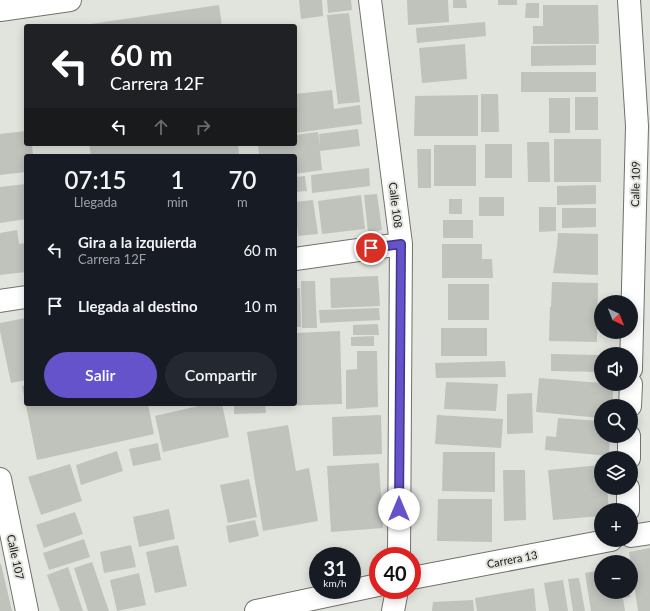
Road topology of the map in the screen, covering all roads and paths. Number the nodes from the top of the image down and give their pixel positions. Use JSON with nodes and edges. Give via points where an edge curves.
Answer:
{"nodes":[{"id":1,"x":70,"y":0,"type":"edge"},
{"id":2,"x":370,"y":0,"type":"edge"},
{"id":3,"x":629,"y":0,"type":"edge"},
{"id":4,"x":0,"y":10,"type":"edge"},
{"id":5,"x":401,"y":244,"type":"junction"},
{"id":6,"x":297,"y":259,"type":"edge"},
{"id":7,"x":24,"y":297,"type":"edge"},
{"id":8,"x":0,"y":301,"type":"edge"},
{"id":9,"x":632,"y":347,"type":"edge"},
{"id":10,"x":0,"y":479,"type":"edge"},
{"id":11,"x":650,"y":533,"type":"edge"},
{"id":12,"x":638,"y":535,"type":"edge"},
{"id":13,"x":594,"y":543,"type":"edge"},
{"id":14,"x":398,"y":547,"type":"edge"},
{"id":15,"x":421,"y":576,"type":"edge"},
{"id":16,"x":369,"y":587,"type":"edge"},
{"id":17,"x":395,"y":599,"type":"edge"},
{"id":18,"x":27,"y":611,"type":"edge"},
{"id":19,"x":256,"y":611,"type":"edge"},
{"id":20,"x":393,"y":611,"type":"edge"}],
"edges":[{"from":1,"to":4,"type":"street"},
{"from":2,"to":5,"type":"street","name":"Calle 108"},
{"from":3,"to":9,"type":"street","name":"Calle 109","via":[[637,126]]},
{"from":5,"to":6,"type":"street"},
{"from":5,"to":14,"type":"street","name":"Calle 108"},
{"from":7,"to":8,"type":"street"},
{"from":10,"to":18,"type":"street","name":"Calle 107"},
{"from":11,"to":12,"type":"street"},
{"from":13,"to":15,"type":"street","name":"Carrera 13"},
{"from":16,"to":19,"type":"street"},
{"from":17,"to":20,"type":"street"}]}
